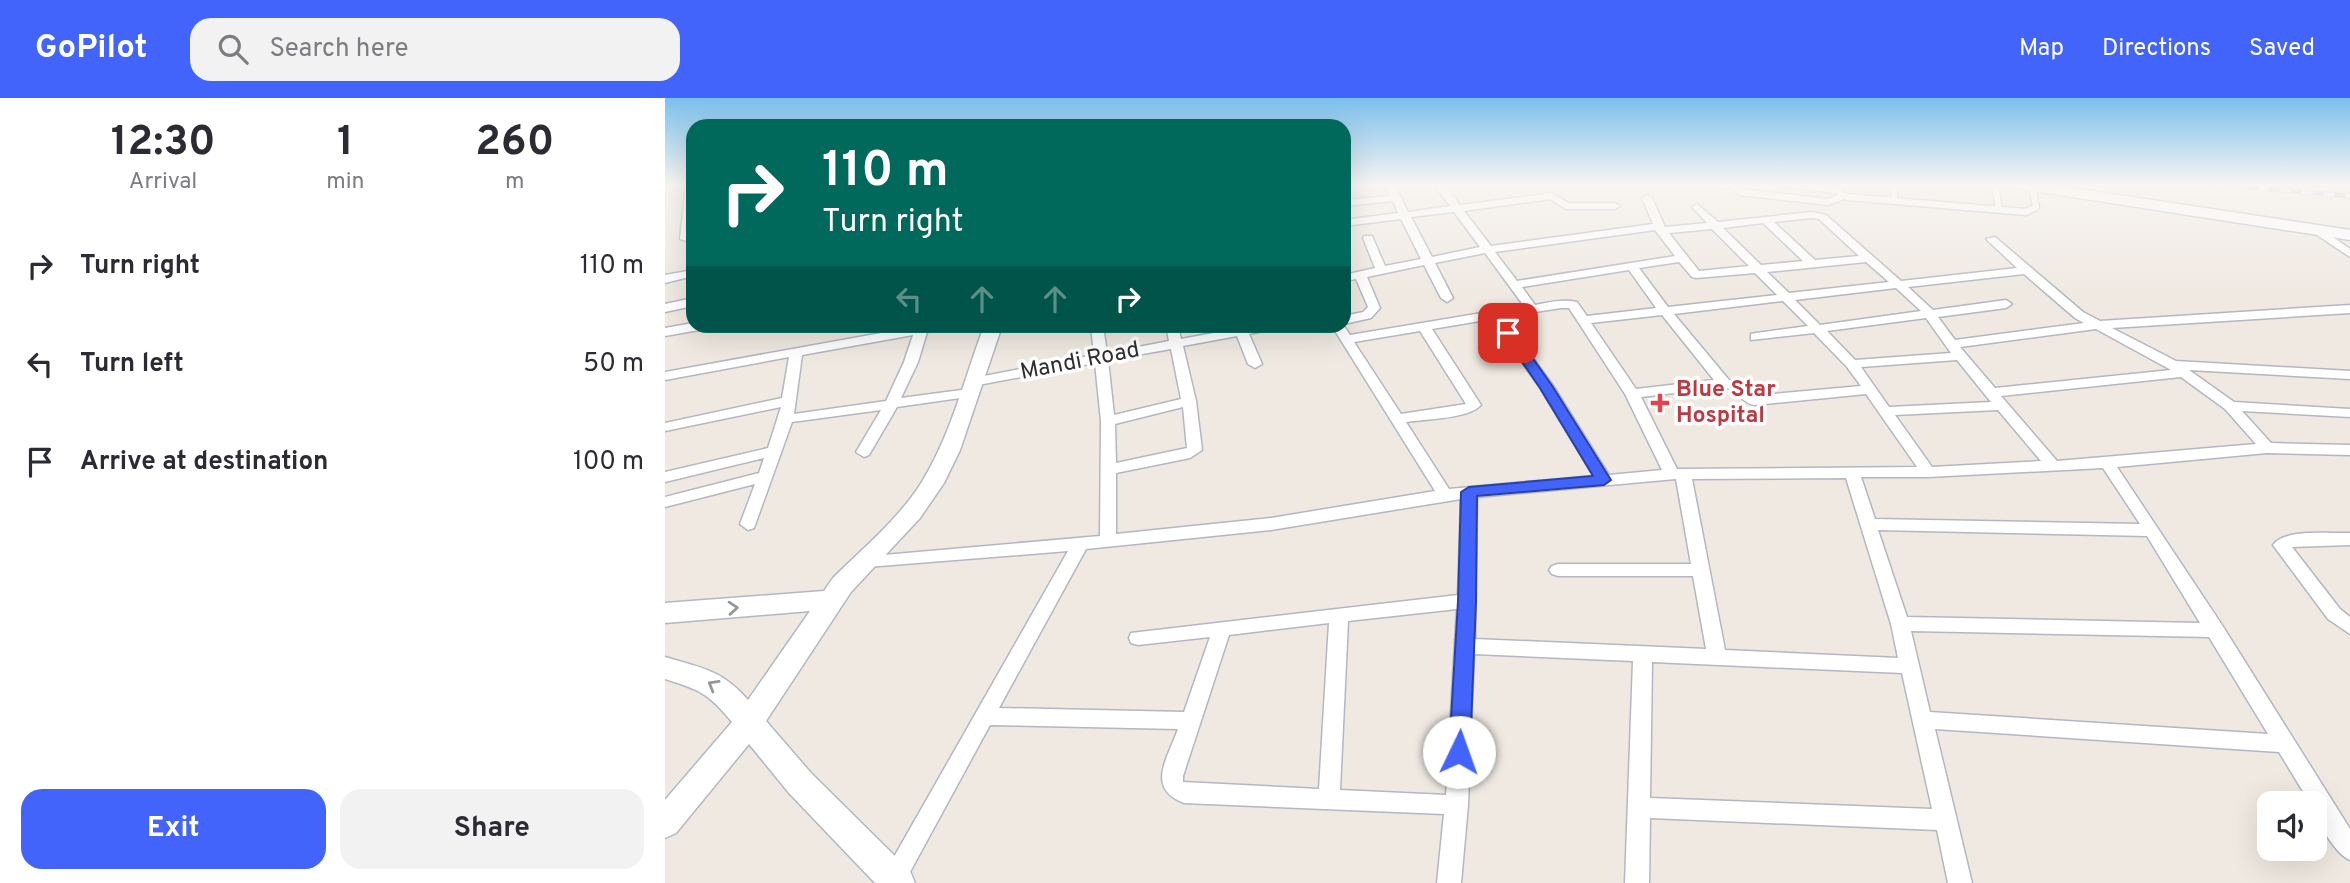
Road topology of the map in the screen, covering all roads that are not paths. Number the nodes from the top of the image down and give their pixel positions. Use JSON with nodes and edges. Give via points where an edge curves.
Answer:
{"nodes":[{"id":1,"x":1766,"y":220,"type":"edge"},
{"id":2,"x":1407,"y":221,"type":"edge"},
{"id":3,"x":1467,"y":221,"type":"edge"},
{"id":4,"x":1625,"y":221,"type":"edge"},
{"id":5,"x":1657,"y":221,"type":"edge"},
{"id":6,"x":1709,"y":221,"type":"edge"},
{"id":7,"x":1761,"y":221,"type":"edge"},
{"id":8,"x":1826,"y":221,"type":"edge"},
{"id":9,"x":2259,"y":221,"type":"edge"},
{"id":10,"x":1714,"y":226,"type":"junction"},
{"id":11,"x":1660,"y":228,"type":"junction"},
{"id":12,"x":1630,"y":229,"type":"junction"},
{"id":13,"x":2315,"y":229,"type":"junction"},
{"id":14,"x":2350,"y":235,"type":"edge"},
{"id":15,"x":1368,"y":238,"type":"dead end"},
{"id":16,"x":1991,"y":239,"type":"dead end"},
{"id":17,"x":1489,"y":250,"type":"junction"},
{"id":18,"x":2350,"y":254,"type":"edge"},
{"id":19,"x":1681,"y":258,"type":"junction"},
{"id":20,"x":1871,"y":258,"type":"junction"},
{"id":21,"x":1427,"y":261,"type":"junction"},
{"id":22,"x":1812,"y":263,"type":"junction"},
{"id":23,"x":1631,"y":265,"type":"junction"},
{"id":24,"x":1759,"y":268,"type":"junction"},
{"id":25,"x":1381,"y":270,"type":"junction"},
{"id":26,"x":2026,"y":270,"type":"junction"},
{"id":27,"x":686,"y":274,"type":"edge"},
{"id":28,"x":1360,"y":274,"type":"junction"},
{"id":29,"x":1351,"y":276,"type":"edge"},
{"id":30,"x":665,"y":279,"type":"edge"},
{"id":31,"x":1899,"y":284,"type":"junction"},
{"id":32,"x":1514,"y":285,"type":"junction"},
{"id":33,"x":1786,"y":296,"type":"junction"},
{"id":34,"x":1447,"y":298,"type":"dead end"},
{"id":35,"x":686,"y":304,"type":"edge"},
{"id":36,"x":2006,"y":304,"type":"dead end"},
{"id":37,"x":665,"y":308,"type":"edge"},
{"id":38,"x":1532,"y":309,"type":"junction"},
{"id":39,"x":2350,"y":309,"type":"edge"},
{"id":40,"x":1664,"y":310,"type":"junction"},
{"id":41,"x":1930,"y":313,"type":"junction"},
{"id":42,"x":1495,"y":315,"type":"junction"},
{"id":43,"x":1351,"y":318,"type":"edge"},
{"id":44,"x":1585,"y":320,"type":"junction"},
{"id":45,"x":2096,"y":325,"type":"junction"},
{"id":46,"x":1424,"y":327,"type":"junction"},
{"id":47,"x":1817,"y":327,"type":"junction"},
{"id":48,"x":686,"y":328,"type":"edge"},
{"id":49,"x":665,"y":332,"type":"edge"},
{"id":50,"x":900,"y":333,"type":"edge"},
{"id":51,"x":920,"y":333,"type":"edge"},
{"id":52,"x":991,"y":333,"type":"edge"},
{"id":53,"x":1098,"y":333,"type":"edge"},
{"id":54,"x":1174,"y":333,"type":"edge"},
{"id":55,"x":1231,"y":333,"type":"edge"},
{"id":56,"x":1242,"y":333,"type":"edge"},
{"id":57,"x":1343,"y":333,"type":"edge"},
{"id":58,"x":1756,"y":337,"type":"dead end"},
{"id":59,"x":1348,"y":339,"type":"junction"},
{"id":60,"x":1176,"y":344,"type":"junction"},
{"id":61,"x":1952,"y":344,"type":"junction"},
{"id":62,"x":796,"y":353,"type":"junction"},
{"id":63,"x":1960,"y":356,"type":"junction"},
{"id":64,"x":1100,"y":358,"type":"junction"},
{"id":65,"x":1255,"y":364,"type":"dead end"},
{"id":66,"x":1852,"y":364,"type":"junction"},
{"id":67,"x":2178,"y":369,"type":"junction"},
{"id":68,"x":2350,"y":375,"type":"edge"},
{"id":69,"x":665,"y":376,"type":"edge"},
{"id":70,"x":1724,"y":383,"type":"junction"},
{"id":71,"x":971,"y":388,"type":"junction"},
{"id":72,"x":1871,"y":389,"type":"junction"},
{"id":73,"x":1991,"y":393,"type":"junction"},
{"id":74,"x":1632,"y":394,"type":"junction"},
{"id":75,"x":787,"y":401,"type":"junction"},
{"id":76,"x":1189,"y":401,"type":"junction"},
{"id":77,"x":891,"y":405,"type":"junction"},
{"id":78,"x":2001,"y":406,"type":"junction"},
{"id":79,"x":2230,"y":407,"type":"junction"},
{"id":80,"x":1886,"y":411,"type":"junction"},
{"id":81,"x":2350,"y":413,"type":"edge"},
{"id":82,"x":786,"y":419,"type":"junction"},
{"id":83,"x":1399,"y":419,"type":"junction"},
{"id":84,"x":1108,"y":421,"type":"junction"},
{"id":85,"x":665,"y":427,"type":"edge"},
{"id":86,"x":2267,"y":448,"type":"junction"},
{"id":87,"x":2350,"y":450,"type":"edge"},
{"id":88,"x":774,"y":451,"type":"junction"},
{"id":89,"x":864,"y":452,"type":"dead end"},
{"id":90,"x":2107,"y":463,"type":"junction"},
{"id":91,"x":2052,"y":465,"type":"junction"},
{"id":92,"x":1109,"y":469,"type":"junction"},
{"id":93,"x":1928,"y":472,"type":"junction"},
{"id":94,"x":1852,"y":473,"type":"junction"},
{"id":95,"x":1677,"y":474,"type":"junction"},
{"id":96,"x":765,"y":476,"type":"junction"},
{"id":97,"x":665,"y":477,"type":"edge"},
{"id":98,"x":1604,"y":480,"type":"junction"},
{"id":99,"x":1469,"y":492,"type":"junction"},
{"id":100,"x":1445,"y":495,"type":"junction"},
{"id":101,"x":665,"y":502,"type":"edge"},
{"id":102,"x":748,"y":524,"type":"dead end"},
{"id":103,"x":1868,"y":524,"type":"junction"},
{"id":104,"x":2152,"y":530,"type":"junction"},
{"id":105,"x":2350,"y":540,"type":"edge"},
{"id":106,"x":1108,"y":541,"type":"junction"},
{"id":107,"x":1080,"y":544,"type":"junction"},
{"id":108,"x":867,"y":561,"type":"junction"},
{"id":109,"x":1558,"y":570,"type":"dead end"},
{"id":110,"x":1700,"y":570,"type":"junction"},
{"id":111,"x":830,"y":600,"type":"junction"},
{"id":112,"x":1467,"y":601,"type":"junction"},
{"id":113,"x":665,"y":613,"type":"edge"},
{"id":114,"x":1339,"y":616,"type":"junction"},
{"id":115,"x":1900,"y":624,"type":"junction"},
{"id":116,"x":2350,"y":627,"type":"edge"},
{"id":117,"x":1222,"y":629,"type":"junction"},
{"id":118,"x":2215,"y":630,"type":"junction"},
{"id":119,"x":1137,"y":638,"type":"dead end"},
{"id":120,"x":1465,"y":646,"type":"junction"},
{"id":121,"x":1643,"y":654,"type":"junction"},
{"id":122,"x":1717,"y":657,"type":"junction"},
{"id":123,"x":1909,"y":666,"type":"junction"},
{"id":124,"x":665,"y":668,"type":"edge"},
{"id":125,"x":985,"y":716,"type":"junction"},
{"id":126,"x":750,"y":720,"type":"junction"},
{"id":127,"x":1922,"y":720,"type":"junction"},
{"id":128,"x":1191,"y":721,"type":"junction"},
{"id":129,"x":2285,"y":744,"type":"junction"},
{"id":130,"x":1329,"y":802,"type":"junction"},
{"id":131,"x":1457,"y":805,"type":"junction"},
{"id":132,"x":1639,"y":808,"type":"junction"},
{"id":133,"x":1945,"y":820,"type":"junction"},
{"id":134,"x":665,"y":823,"type":"edge"},
{"id":135,"x":2350,"y":849,"type":"edge"},
{"id":136,"x":896,"y":881,"type":"edge"},
{"id":137,"x":1449,"y":883,"type":"edge"},
{"id":138,"x":1637,"y":883,"type":"edge"},
{"id":139,"x":1960,"y":883,"type":"edge"}],
"edges":[{"from":1,"to":22,"type":"street"},
{"from":2,"to":21,"type":"street"},
{"from":3,"to":17,"type":"street"},
{"from":4,"to":12,"type":"street"},
{"from":5,"to":11,"type":"street"},
{"from":6,"to":10,"type":"street"},
{"from":7,"to":10,"type":"street"},
{"from":8,"to":20,"type":"street"},
{"from":9,"to":13,"type":"street"},
{"from":10,"to":11,"type":"street"},
{"from":10,"to":24,"type":"street"},
{"from":11,"to":12,"type":"street"},
{"from":11,"to":19,"type":"street"},
{"from":12,"to":17,"type":"street"},
{"from":13,"to":14,"type":"street"},
{"from":13,"to":18,"type":"street"},
{"from":15,"to":25,"type":"street"},
{"from":16,"to":26,"type":"street"},
{"from":17,"to":21,"type":"street"},
{"from":17,"to":32,"type":"street"},
{"from":19,"to":23,"type":"street"},
{"from":19,"to":24,"type":"street","via":[[1696,275]]},
{"from":20,"to":22,"type":"street"},
{"from":20,"to":31,"type":"street"},
{"from":21,"to":25,"type":"street"},
{"from":21,"to":34,"type":"street"},
{"from":22,"to":24,"type":"street"},
{"from":23,"to":32,"type":"street"},
{"from":23,"to":40,"type":"street"},
{"from":24,"to":33,"type":"street"},
{"from":25,"to":28,"type":"street"},
{"from":26,"to":31,"type":"street"},
{"from":26,"to":45,"type":"street"},
{"from":27,"to":30,"type":"street"},
{"from":28,"to":29,"type":"street"},
{"from":28,"to":43,"type":"street","via":[[1374,308]]},
{"from":31,"to":33,"type":"street"},
{"from":31,"to":41,"type":"street"},
{"from":32,"to":38,"type":"street"},
{"from":33,"to":40,"type":"street"},
{"from":33,"to":47,"type":"street"},
{"from":35,"to":37,"type":"street"},
{"from":36,"to":41,"type":"street"},
{"from":38,"to":42,"type":"street"},
{"from":38,"to":44,"type":"street","via":[[1573,305]]},
{"from":39,"to":45,"type":"street"},
{"from":40,"to":44,"type":"street"},
{"from":40,"to":70,"type":"street"},
{"from":41,"to":47,"type":"street"},
{"from":41,"to":61,"type":"street"},
{"from":42,"to":46,"type":"street"},
{"from":42,"to":98,"type":"street"},
{"from":44,"to":74,"type":"street"},
{"from":45,"to":61,"type":"street"},
{"from":45,"to":67,"type":"street"},
{"from":46,"to":59,"type":"street"},
{"from":46,"to":83,"type":"street","via":[[1474,405]]},
{"from":47,"to":58,"type":"street"},
{"from":47,"to":66,"type":"street"},
{"from":48,"to":49,"type":"street"},
{"from":50,"to":62,"type":"street"},
{"from":51,"to":77,"type":"street"},
{"from":52,"to":71,"type":"street"},
{"from":53,"to":64,"type":"street"},
{"from":54,"to":60,"type":"street"},
{"from":55,"to":60,"type":"street","name":"Mandi Road"},
{"from":56,"to":65,"type":"street"},
{"from":57,"to":59,"type":"street"},
{"from":59,"to":83,"type":"street"},
{"from":60,"to":64,"type":"street","name":"Mandi Road"},
{"from":60,"to":76,"type":"street"},
{"from":61,"to":63,"type":"street"},
{"from":62,"to":69,"type":"street"},
{"from":62,"to":75,"type":"street"},
{"from":63,"to":66,"type":"street"},
{"from":63,"to":73,"type":"street"},
{"from":64,"to":71,"type":"street","name":"Mandi Road"},
{"from":64,"to":84,"type":"street"},
{"from":66,"to":72,"type":"street"},
{"from":67,"to":68,"type":"street"},
{"from":67,"to":73,"type":"street"},
{"from":67,"to":79,"type":"street"},
{"from":70,"to":72,"type":"street","via":[[1737,386],[1754,401]]},
{"from":70,"to":74,"type":"street"},
{"from":71,"to":77,"type":"street","name":"Mandi Road"},
{"from":71,"to":108,"type":"street","via":[[933,483]]},
{"from":72,"to":80,"type":"street"},
{"from":73,"to":78,"type":"street"},
{"from":74,"to":95,"type":"street"},
{"from":75,"to":82,"type":"street"},
{"from":75,"to":85,"type":"street"},
{"from":76,"to":84,"type":"street"},
{"from":76,"to":92,"type":"street","via":[[1195,450]]},
{"from":77,"to":82,"type":"street","name":"Mandi Road"},
{"from":77,"to":89,"type":"street"},
{"from":78,"to":80,"type":"street"},
{"from":78,"to":91,"type":"street"},
{"from":79,"to":81,"type":"street"},
{"from":79,"to":86,"type":"street"},
{"from":80,"to":93,"type":"street"},
{"from":82,"to":88,"type":"street"},
{"from":83,"to":100,"type":"street"},
{"from":84,"to":92,"type":"street"},
{"from":86,"to":87,"type":"street"},
{"from":86,"to":90,"type":"street"},
{"from":88,"to":96,"type":"street"},
{"from":88,"to":97,"type":"street"},
{"from":90,"to":91,"type":"street"},
{"from":90,"to":104,"type":"street"},
{"from":91,"to":93,"type":"street"},
{"from":92,"to":106,"type":"street"},
{"from":93,"to":94,"type":"street"},
{"from":94,"to":95,"type":"street"},
{"from":94,"to":103,"type":"street"},
{"from":95,"to":98,"type":"street"},
{"from":95,"to":110,"type":"street"},
{"from":96,"to":101,"type":"street"},
{"from":96,"to":102,"type":"street"},
{"from":98,"to":99,"type":"street"},
{"from":99,"to":100,"type":"street"},
{"from":99,"to":112,"type":"street"},
{"from":100,"to":106,"type":"street","via":[[1271,524]]},
{"from":103,"to":104,"type":"street"},
{"from":103,"to":115,"type":"street"},
{"from":104,"to":118,"type":"street"},
{"from":105,"to":116,"type":"street","via":[[2291,540],[2281,545],[2334,614]]},
{"from":106,"to":107,"type":"street"},
{"from":107,"to":108,"type":"street"},
{"from":107,"to":125,"type":"street"},
{"from":108,"to":111,"type":"street"},
{"from":109,"to":110,"type":"street"},
{"from":110,"to":122,"type":"street"},
{"from":113,"to":111,"type":"street","one_way":true},
{"from":111,"to":126,"type":"street"},
{"from":112,"to":114,"type":"street"},
{"from":112,"to":120,"type":"street"},
{"from":114,"to":117,"type":"street"},
{"from":114,"to":130,"type":"street"},
{"from":115,"to":118,"type":"street"},
{"from":115,"to":123,"type":"street"},
{"from":117,"to":119,"type":"street"},
{"from":117,"to":128,"type":"street"},
{"from":118,"to":129,"type":"street"},
{"from":120,"to":121,"type":"street"},
{"from":120,"to":131,"type":"street"},
{"from":121,"to":122,"type":"street"},
{"from":121,"to":132,"type":"street"},
{"from":122,"to":123,"type":"street"},
{"from":123,"to":127,"type":"street"},
{"from":126,"to":124,"type":"street","one_way":true,"via":[[723,691],[705,680]]},
{"from":125,"to":128,"type":"street"},
{"from":125,"to":136,"type":"street"},
{"from":126,"to":134,"type":"street"},
{"from":126,"to":136,"type":"street","via":[[800,783]]},
{"from":127,"to":129,"type":"street"},
{"from":127,"to":133,"type":"street"},
{"from":128,"to":130,"type":"street","via":[[1171,781],[1184,793]]},
{"from":129,"to":135,"type":"street"},
{"from":130,"to":131,"type":"street"},
{"from":131,"to":137,"type":"street"},
{"from":132,"to":133,"type":"street"},
{"from":132,"to":138,"type":"street"},
{"from":133,"to":139,"type":"street"}]}
